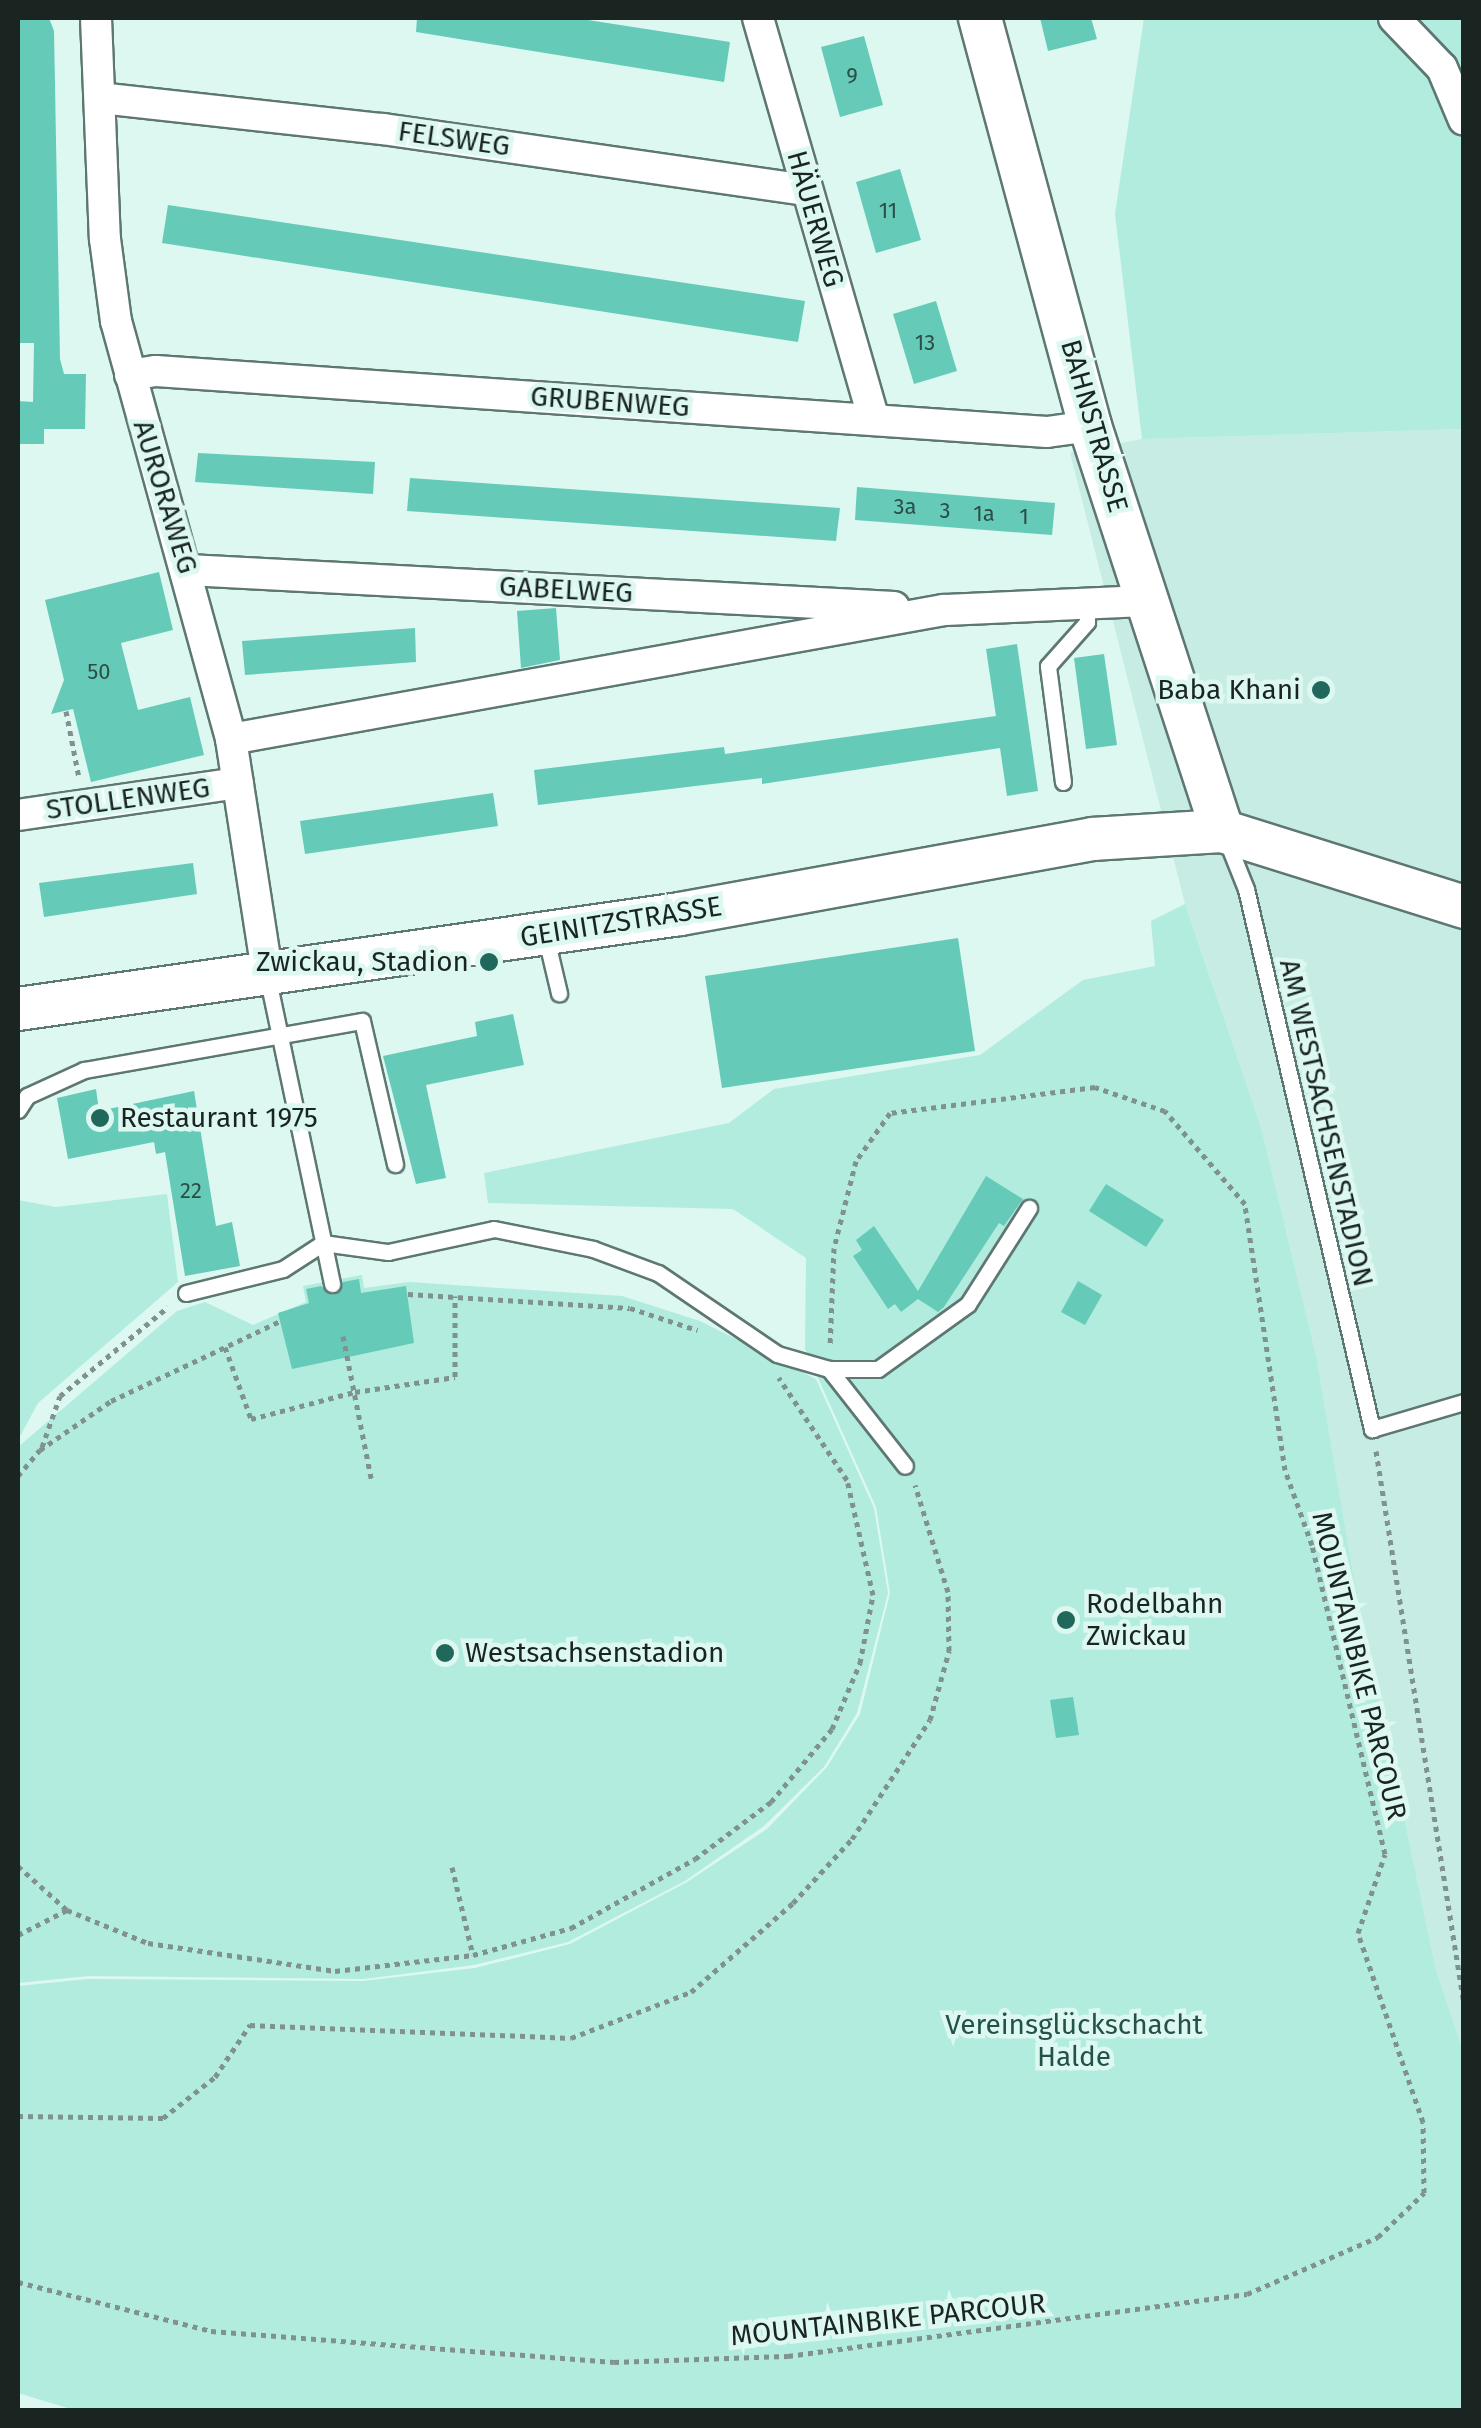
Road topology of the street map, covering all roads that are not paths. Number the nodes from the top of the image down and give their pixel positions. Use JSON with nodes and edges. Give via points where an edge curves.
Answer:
{"nodes":[{"id":1,"x":96,"y":18,"type":"edge"},
{"id":2,"x":758,"y":18,"type":"edge"},
{"id":3,"x":980,"y":18,"type":"edge"},
{"id":4,"x":1394,"y":18,"type":"edge"},
{"id":5,"x":100,"y":98,"type":"junction"},
{"id":6,"x":1464,"y":120,"type":"edge"},
{"id":7,"x":806,"y":190,"type":"junction"},
{"id":8,"x":130,"y":376,"type":"junction"},
{"id":9,"x":874,"y":420,"type":"junction"},
{"id":10,"x":1090,"y":426,"type":"junction"},
{"id":11,"x":188,"y":570,"type":"junction"},
{"id":12,"x":1146,"y":601,"type":"junction"},
{"id":13,"x":1087,"y":608,"type":"junction"},
{"id":14,"x":944,"y":610,"type":"junction"},
{"id":15,"x":231,"y":739,"type":"junction"},
{"id":16,"x":1063,"y":782,"type":"dead end"},
{"id":17,"x":238,"y":784,"type":"junction"},
{"id":18,"x":18,"y":815,"type":"edge"},
{"id":19,"x":1222,"y":831,"type":"junction"},
{"id":20,"x":1464,"y":907,"type":"edge"},
{"id":21,"x":546,"y":934,"type":"junction"},
{"id":22,"x":267,"y":972,"type":"junction"},
{"id":23,"x":559,"y":992,"type":"dead end"},
{"id":24,"x":18,"y":1009,"type":"edge"},
{"id":25,"x":278,"y":1036,"type":"junction"},
{"id":26,"x":18,"y":1110,"type":"edge"},
{"id":27,"x":395,"y":1164,"type":"dead end"},
{"id":28,"x":1029,"y":1208,"type":"dead end"},
{"id":29,"x":323,"y":1242,"type":"junction"},
{"id":30,"x":332,"y":1284,"type":"dead end"},
{"id":31,"x":186,"y":1293,"type":"road end"},
{"id":32,"x":829,"y":1369,"type":"junction"},
{"id":33,"x":1464,"y":1402,"type":"edge"},
{"id":34,"x":904,"y":1466,"type":"road end"}],
"edges":[{"from":1,"to":5,"type":"street","name":"AURORAWEG"},
{"from":2,"to":7,"type":"street","name":"HÄUERWEG"},
{"from":3,"to":10,"type":"main road","name":"BAHNSTRASSE"},
{"from":4,"to":6,"type":"street","via":[[1442,68]]},
{"from":5,"to":7,"type":"street","name":"FELSWEG","via":[[383,128]]},
{"from":5,"to":8,"type":"street","name":"AURORAWEG","via":[[105,239]]},
{"from":7,"to":9,"type":"street","name":"HÄUERWEG"},
{"from":8,"to":9,"type":"street","name":"GRUBENWEG","via":[[156,371]]},
{"from":8,"to":11,"type":"street","name":"AURORAWEG"},
{"from":9,"to":10,"type":"street","name":"GRUBENWEG","via":[[1047,432]]},
{"from":10,"to":12,"type":"main road","name":"BAHNSTRASSE"},
{"from":11,"to":14,"type":"street","name":"GABELWEG"},
{"from":11,"to":15,"type":"street","name":"AURORAWEG"},
{"from":12,"to":13,"type":"street","name":"GABELWEG"},
{"from":12,"to":19,"type":"main road","name":"BAHNSTRASSE"},
{"from":13,"to":14,"type":"street","name":"GABELWEG"},
{"from":13,"to":16,"type":"lane","via":[[1087,622],[1048,666]]},
{"from":14,"to":15,"type":"street","name":"GABELWEG"},
{"from":15,"to":17,"type":"street","name":"AURORAWEG"},
{"from":17,"to":18,"type":"street","name":"STOLLENWEG"},
{"from":17,"to":22,"type":"street","name":"AURORAWEG"},
{"from":19,"to":20,"type":"main road"},
{"from":19,"to":21,"type":"main road","name":"GEINITZSTRASSE","via":[[1092,838]]},
{"from":19,"to":33,"type":"lane","name":"AM WESTSACHSENSTADION","via":[[1246,889],[1372,1428]]},
{"from":21,"to":22,"type":"main road","name":"GEINITZSTRASSE"},
{"from":21,"to":23,"type":"lane"},
{"from":22,"to":24,"type":"main road","name":"GEINITZSTRASSE"},
{"from":22,"to":25,"type":"lane"},
{"from":25,"to":26,"type":"lane","via":[[84,1070],[27,1096]]},
{"from":25,"to":27,"type":"lane","via":[[362,1021]]},
{"from":25,"to":29,"type":"lane"},
{"from":28,"to":32,"type":"lane","via":[[968,1304],[919,1345],[878,1369]]},
{"from":29,"to":30,"type":"lane"},
{"from":29,"to":31,"type":"lane","via":[[283,1269]]},
{"from":29,"to":32,"type":"lane","via":[[388,1252],[494,1229],[593,1249],[658,1274],[778,1354]]},
{"from":32,"to":34,"type":"lane"}]}
